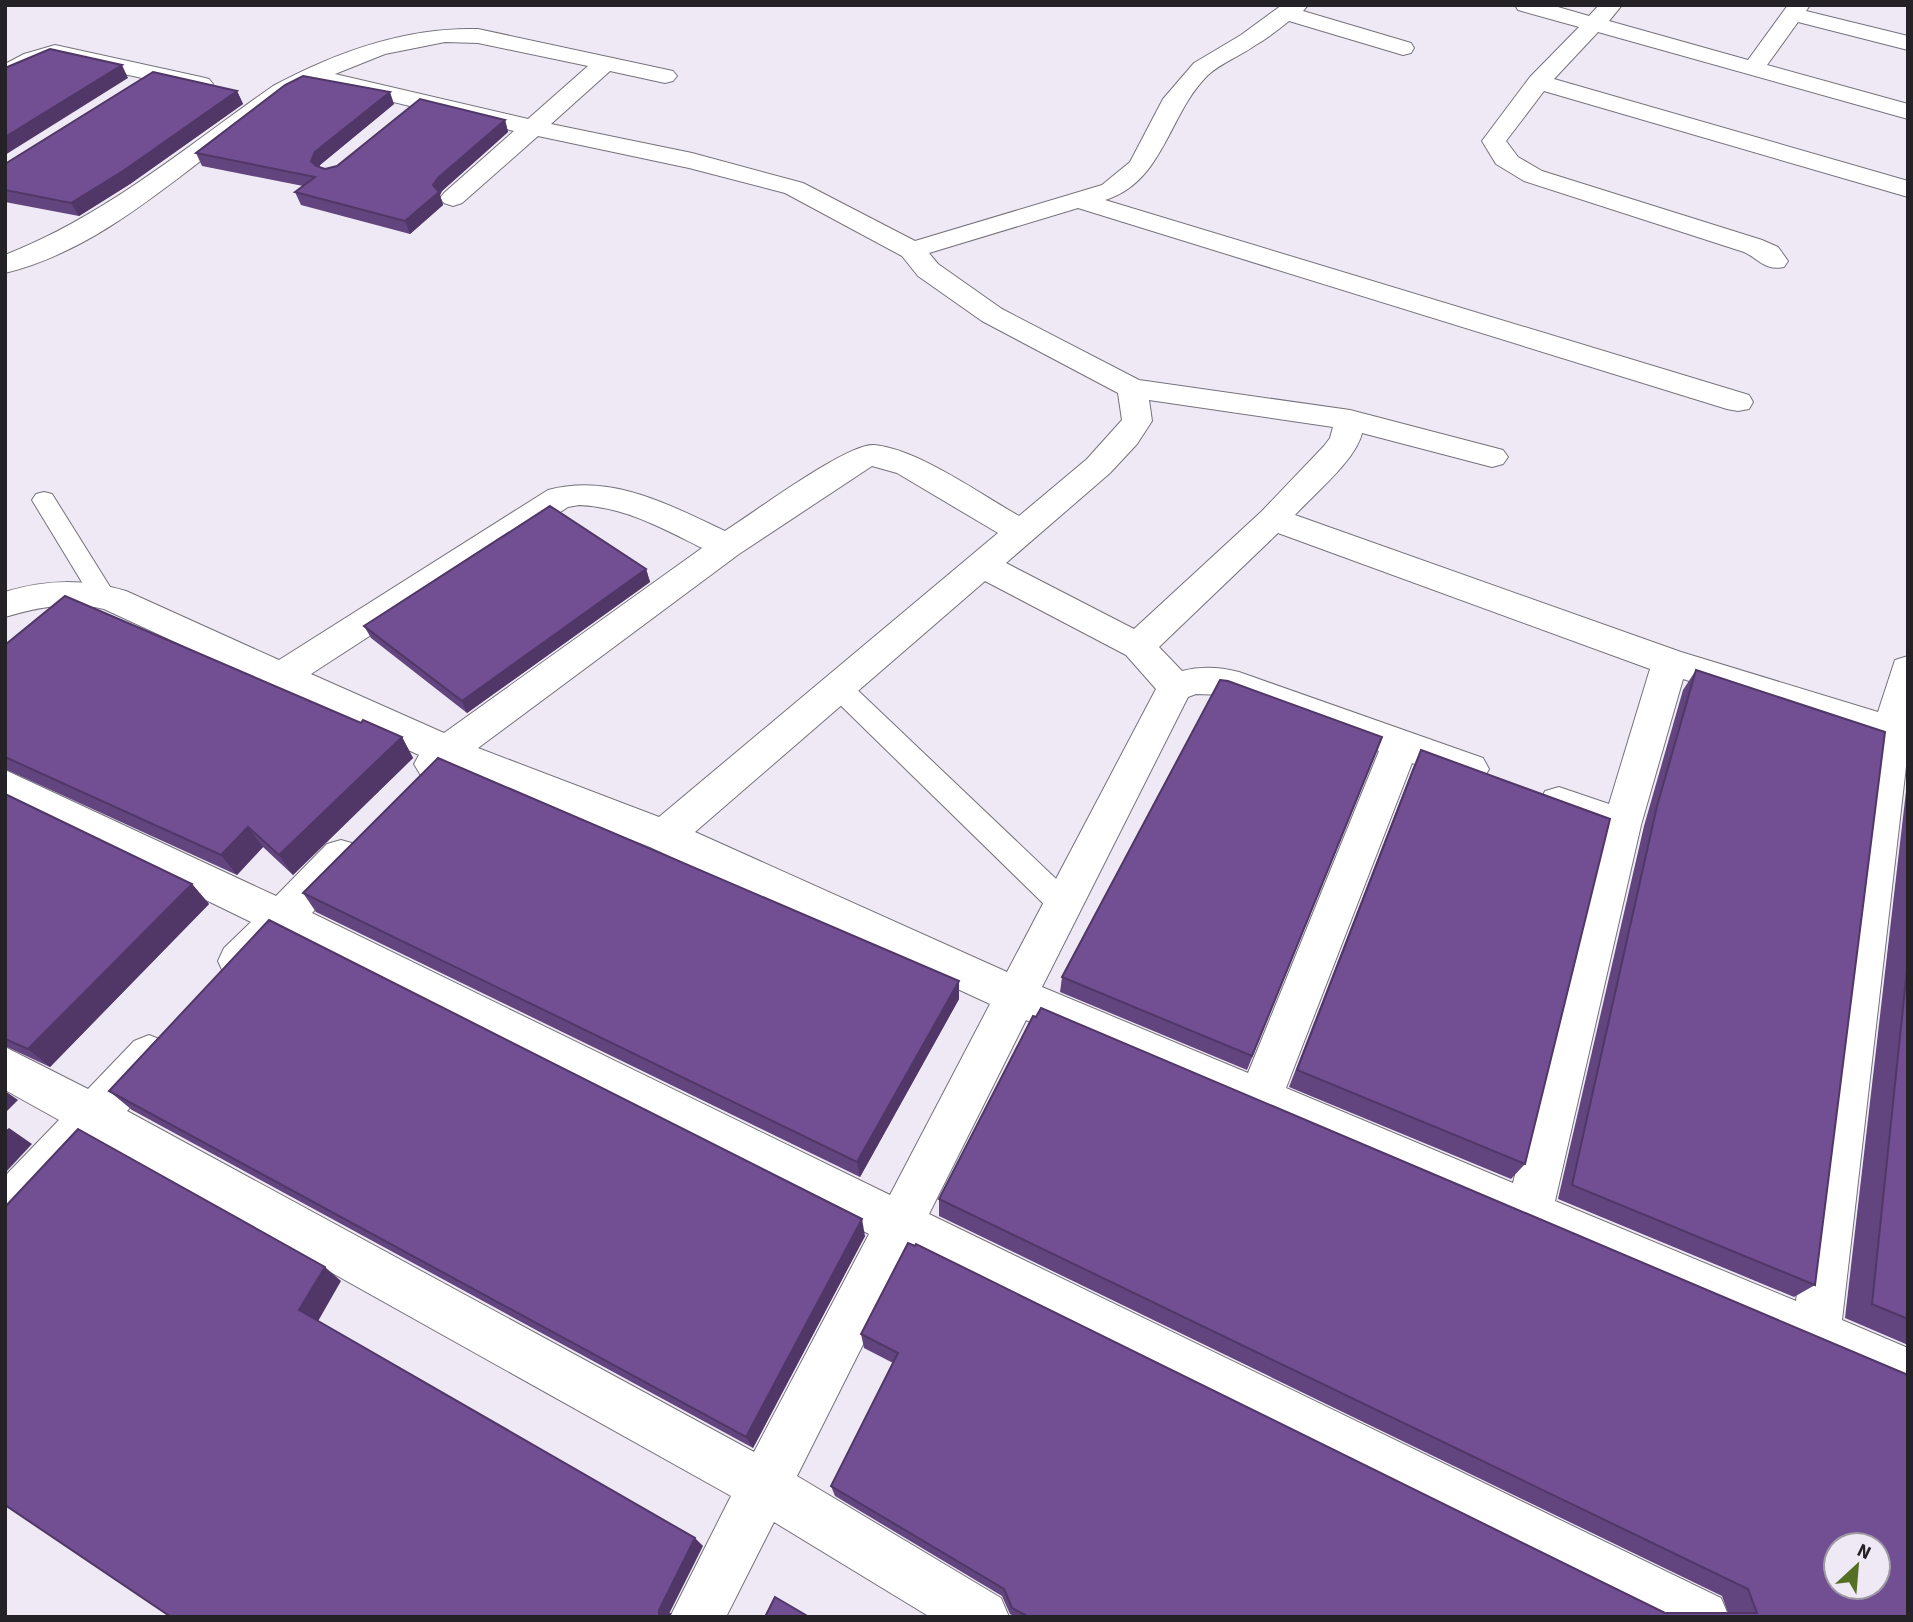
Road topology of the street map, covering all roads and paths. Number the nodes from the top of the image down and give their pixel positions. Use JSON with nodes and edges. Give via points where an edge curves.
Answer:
{"nodes":[{"id":1,"x":1526,"y":5,"type":"edge"},
{"id":2,"x":1611,"y":5,"type":"edge"},
{"id":3,"x":1282,"y":10,"type":"edge"},
{"id":4,"x":1796,"y":10,"type":"edge"},
{"id":5,"x":1594,"y":24,"type":"junction"},
{"id":6,"x":1908,"y":43,"type":"edge"},
{"id":7,"x":1403,"y":48,"type":"dead end"},
{"id":8,"x":606,"y":63,"type":"junction"},
{"id":9,"x":1752,"y":70,"type":"junction"},
{"id":10,"x":158,"y":73,"type":"junction"},
{"id":11,"x":5,"y":74,"type":"edge"},
{"id":12,"x":312,"y":75,"type":"junction"},
{"id":13,"x":664,"y":76,"type":"dead end"},
{"id":14,"x":1538,"y":82,"type":"junction"},
{"id":15,"x":219,"y":88,"type":"edge"},
{"id":16,"x":243,"y":94,"type":"dead end"},
{"id":17,"x":122,"y":95,"type":"edge"},
{"id":18,"x":267,"y":100,"type":"junction"},
{"id":19,"x":417,"y":102,"type":"junction"},
{"id":20,"x":1908,"y":112,"type":"edge"},
{"id":21,"x":396,"y":119,"type":"edge"},
{"id":22,"x":533,"y":128,"type":"junction"},
{"id":23,"x":1908,"y":189,"type":"edge"},
{"id":24,"x":453,"y":198,"type":"dead end"},
{"id":25,"x":1081,"y":201,"type":"junction"},
{"id":26,"x":912,"y":250,"type":"junction"},
{"id":27,"x":1774,"y":261,"type":"dead end"},
{"id":28,"x":5,"y":265,"type":"edge"},
{"id":29,"x":1132,"y":388,"type":"junction"},
{"id":30,"x":1738,"y":402,"type":"dead end"},
{"id":31,"x":1350,"y":420,"type":"junction"},
{"id":32,"x":1492,"y":457,"type":"dead end"},
{"id":33,"x":44,"y":500,"type":"dead end"},
{"id":34,"x":1273,"y":519,"type":"junction"},
{"id":35,"x":1021,"y":532,"type":"junction"},
{"id":36,"x":727,"y":546,"type":"junction"},
{"id":37,"x":983,"y":565,"type":"junction"},
{"id":38,"x":103,"y":596,"type":"junction"},
{"id":39,"x":5,"y":605,"type":"edge"},
{"id":40,"x":1138,"y":646,"type":"junction"},
{"id":41,"x":1670,"y":662,"type":"junction"},
{"id":42,"x":1908,"y":669,"type":"edge"},
{"id":43,"x":282,"y":675,"type":"junction"},
{"id":44,"x":1175,"y":687,"type":"junction"},
{"id":45,"x":839,"y":688,"type":"junction"},
{"id":46,"x":1899,"y":733,"type":"edge"},
{"id":47,"x":1401,"y":743,"type":"junction"},
{"id":48,"x":447,"y":751,"type":"junction"},
{"id":49,"x":5,"y":785,"type":"edge"},
{"id":50,"x":408,"y":790,"type":"edge"},
{"id":51,"x":1622,"y":825,"type":"junction"},
{"id":52,"x":369,"y":829,"type":"edge"},
{"id":53,"x":664,"y":836,"type":"junction"},
{"id":54,"x":1064,"y":905,"type":"junction"},
{"id":55,"x":281,"y":917,"type":"junction"},
{"id":56,"x":215,"y":986,"type":"edge"},
{"id":57,"x":1017,"y":996,"type":"junction"},
{"id":58,"x":177,"y":1026,"type":"edge"},
{"id":59,"x":5,"y":1067,"type":"edge"},
{"id":60,"x":1260,"y":1097,"type":"junction"},
{"id":61,"x":93,"y":1114,"type":"junction"},
{"id":62,"x":5,"y":1210,"type":"edge"},
{"id":63,"x":1529,"y":1211,"type":"junction"},
{"id":64,"x":901,"y":1225,"type":"junction"},
{"id":65,"x":1816,"y":1333,"type":"junction"},
{"id":66,"x":1908,"y":1373,"type":"edge"},
{"id":67,"x":764,"y":1486,"type":"junction"},
{"id":68,"x":697,"y":1617,"type":"edge"},
{"id":69,"x":982,"y":1617,"type":"edge"},
{"id":70,"x":1702,"y":1617,"type":"edge"}],
"edges":[{"from":1,"to":5,"type":"street"},
{"from":2,"to":5,"type":"street"},
{"from":3,"to":7,"type":"street"},
{"from":3,"to":25,"type":"street","via":[[1202,68],[1175,99],[1141,165],[1129,178]]},
{"from":4,"to":6,"type":"street"},
{"from":4,"to":9,"type":"street"},
{"from":5,"to":9,"type":"street"},
{"from":5,"to":14,"type":"street"},
{"from":8,"to":12,"type":"street","via":[[478,36],[445,36],[379,48]]},
{"from":8,"to":13,"type":"street"},
{"from":8,"to":22,"type":"street"},
{"from":9,"to":20,"type":"street"},
{"from":10,"to":11,"type":"street","via":[[55,52]]},
{"from":10,"to":15,"type":"street"},
{"from":10,"to":17,"type":"street"},
{"from":12,"to":18,"type":"street"},
{"from":12,"to":19,"type":"street"},
{"from":14,"to":23,"type":"street"},
{"from":14,"to":27,"type":"street","via":[[1494,141],[1508,163],[1533,176],[1753,246]]},
{"from":16,"to":18,"type":"street"},
{"from":18,"to":28,"type":"street","via":[[91,225],[50,248]]},
{"from":19,"to":21,"type":"street"},
{"from":19,"to":22,"type":"street"},
{"from":22,"to":24,"type":"street"},
{"from":22,"to":26,"type":"street","via":[[794,188]]},
{"from":25,"to":26,"type":"street"},
{"from":25,"to":30,"type":"street"},
{"from":26,"to":29,"type":"street","via":[[928,270],[992,315]]},
{"from":29,"to":31,"type":"street"},
{"from":29,"to":35,"type":"street","via":[[1138,421],[1127,436]]},
{"from":31,"to":32,"type":"street"},
{"from":31,"to":34,"type":"street","via":[[1335,453]]},
{"from":33,"to":38,"type":"lane"},
{"from":34,"to":40,"type":"street"},
{"from":34,"to":41,"type":"street"},
{"from":35,"to":36,"type":"street","via":[[908,466],[872,455],[857,460]]},
{"from":35,"to":37,"type":"street"},
{"from":36,"to":43,"type":"street","via":[[628,501],[577,492],[559,498]]},
{"from":36,"to":48,"type":"street"},
{"from":37,"to":40,"type":"street"},
{"from":37,"to":45,"type":"street"},
{"from":38,"to":39,"type":"street","via":[[73,591],[35,594]]},
{"from":38,"to":43,"type":"street"},
{"from":40,"to":44,"type":"street"},
{"from":41,"to":46,"type":"street"},
{"from":41,"to":51,"type":"street"},
{"from":42,"to":46,"type":"street"},
{"from":43,"to":48,"type":"street"},
{"from":44,"to":47,"type":"street","via":[[1196,681],[1226,682]]},
{"from":44,"to":54,"type":"street"},
{"from":45,"to":53,"type":"street"},
{"from":45,"to":54,"type":"lane"},
{"from":46,"to":65,"type":"street"},
{"from":47,"to":51,"type":"street"},
{"from":47,"to":60,"type":"street"},
{"from":48,"to":50,"type":"street"},
{"from":48,"to":53,"type":"street"},
{"from":49,"to":55,"type":"street"},
{"from":51,"to":63,"type":"street"},
{"from":52,"to":55,"type":"street"},
{"from":53,"to":57,"type":"street"},
{"from":54,"to":57,"type":"street"},
{"from":55,"to":56,"type":"street"},
{"from":55,"to":64,"type":"street"},
{"from":57,"to":60,"type":"street"},
{"from":57,"to":64,"type":"street"},
{"from":58,"to":61,"type":"street"},
{"from":59,"to":61,"type":"street"},
{"from":60,"to":63,"type":"street"},
{"from":61,"to":62,"type":"street"},
{"from":61,"to":67,"type":"street"},
{"from":63,"to":65,"type":"street"},
{"from":64,"to":67,"type":"street"},
{"from":64,"to":70,"type":"street"},
{"from":65,"to":66,"type":"street"},
{"from":67,"to":68,"type":"street"},
{"from":67,"to":69,"type":"street"}]}
